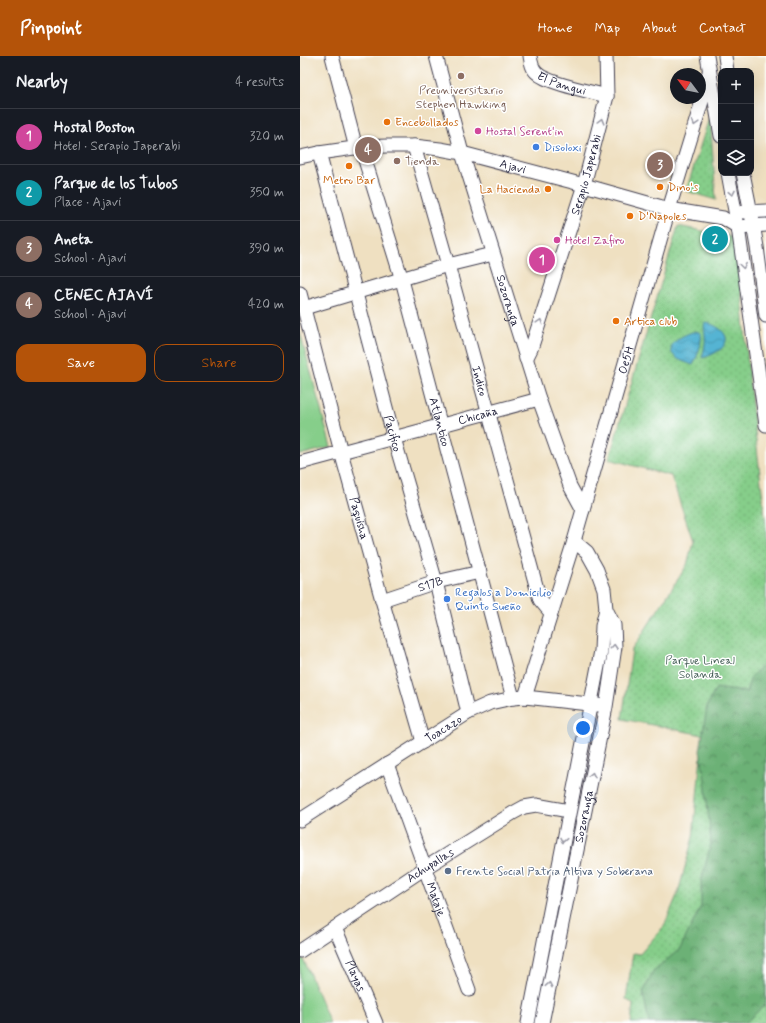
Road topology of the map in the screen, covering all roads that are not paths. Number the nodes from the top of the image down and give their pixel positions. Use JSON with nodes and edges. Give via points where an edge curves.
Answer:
{"nodes":[{"id":1,"x":332,"y":56,"type":"edge"},
{"id":2,"x":436,"y":56,"type":"edge"},
{"id":3,"x":530,"y":56,"type":"edge"},
{"id":4,"x":606,"y":56,"type":"edge"},
{"id":5,"x":706,"y":56,"type":"edge"},
{"id":6,"x":725,"y":56,"type":"edge"},
{"id":7,"x":727,"y":68,"type":"edge"},
{"id":8,"x":709,"y":72,"type":"junction"},
{"id":9,"x":607,"y":96,"type":"junction"},
{"id":10,"x":718,"y":120,"type":"edge"},
{"id":11,"x":414,"y":146,"type":"junction"},
{"id":12,"x":359,"y":147,"type":"junction"},
{"id":13,"x":319,"y":153,"type":"junction"},
{"id":14,"x":462,"y":153,"type":"junction"},
{"id":15,"x":300,"y":157,"type":"edge"},
{"id":16,"x":729,"y":176,"type":"edge"},
{"id":17,"x":743,"y":176,"type":"edge"},
{"id":18,"x":584,"y":185,"type":"junction"},
{"id":19,"x":669,"y":209,"type":"junction"},
{"id":20,"x":766,"y":211,"type":"edge"},
{"id":21,"x":736,"y":212,"type":"junction"},
{"id":22,"x":751,"y":212,"type":"junction"},
{"id":23,"x":723,"y":218,"type":"junction"},
{"id":24,"x":760,"y":226,"type":"edge"},
{"id":25,"x":738,"y":227,"type":"junction"},
{"id":26,"x":493,"y":254,"type":"junction"},
{"id":27,"x":448,"y":265,"type":"junction"},
{"id":28,"x":402,"y":280,"type":"junction"},
{"id":29,"x":300,"y":293,"type":"edge"},
{"id":30,"x":356,"y":294,"type":"junction"},
{"id":31,"x":304,"y":308,"type":"junction"},
{"id":32,"x":766,"y":316,"type":"edge"},
{"id":33,"x":526,"y":359,"type":"junction"},
{"id":34,"x":539,"y":399,"type":"junction"},
{"id":35,"x":488,"y":413,"type":"junction"},
{"id":36,"x":766,"y":425,"type":"edge"},
{"id":37,"x":440,"y":426,"type":"junction"},
{"id":38,"x":394,"y":438,"type":"junction"},
{"id":39,"x":341,"y":452,"type":"junction"},
{"id":40,"x":300,"y":463,"type":"edge"},
{"id":41,"x":583,"y":510,"type":"junction"},
{"id":42,"x":574,"y":540,"type":"junction"},
{"id":43,"x":480,"y":572,"type":"junction"},
{"id":44,"x":436,"y":582,"type":"junction"},
{"id":45,"x":382,"y":600,"type":"junction"},
{"id":46,"x":606,"y":609,"type":"junction"},
{"id":47,"x":551,"y":613,"type":"junction"},
{"id":48,"x":519,"y":698,"type":"junction"},
{"id":49,"x":591,"y":704,"type":"junction"},
{"id":50,"x":606,"y":707,"type":"junction"},
{"id":51,"x":468,"y":713,"type":"junction"},
{"id":52,"x":423,"y":742,"type":"junction"},
{"id":53,"x":387,"y":764,"type":"junction"},
{"id":54,"x":569,"y":811,"type":"junction"},
{"id":55,"x":300,"y":820,"type":"edge"},
{"id":56,"x":425,"y":868,"type":"junction"},
{"id":57,"x":335,"y":928,"type":"junction"},
{"id":58,"x":300,"y":951,"type":"edge"},
{"id":59,"x":469,"y":990,"type":"dead end"},
{"id":60,"x":376,"y":1023,"type":"edge"},
{"id":61,"x":528,"y":1023,"type":"edge"},
{"id":62,"x":542,"y":1023,"type":"edge"}],
"edges":[{"from":1,"to":12,"type":"street","name":"Atlantico"},
{"from":2,"to":14,"type":"street","name":"Sozoranga"},
{"from":3,"to":9,"type":"street","name":"El Pangui","via":[[534,70],[541,77]]},
{"from":4,"to":9,"type":"street","name":"Serapio Japerabi"},
{"from":5,"to":8,"type":"street"},
{"from":6,"to":7,"type":"street"},
{"from":8,"to":10,"type":"street"},
{"from":8,"to":19,"type":"street","name":"Oe5H","one_way":true},
{"from":18,"to":9,"type":"street","name":"Serapio Japerabi","one_way":true},
{"from":11,"to":12,"type":"street","name":"Ajavi"},
{"from":11,"to":14,"type":"street","name":"Ajavi"},
{"from":11,"to":27,"type":"street","name":"Indico"},
{"from":12,"to":13,"type":"street","name":"Ajavi"},
{"from":12,"to":28,"type":"street","name":"Atlantico"},
{"from":13,"to":15,"type":"street","name":"Ajavi"},
{"from":13,"to":30,"type":"street","name":"Pacifico"},
{"from":14,"to":18,"type":"street","name":"Ajavi"},
{"from":14,"to":26,"type":"street","name":"Sozoranga"},
{"from":16,"to":21,"type":"street","one_way":true},
{"from":17,"to":22,"type":"street"},
{"from":18,"to":19,"type":"street","name":"Ajavi"},
{"from":33,"to":18,"type":"street","name":"Serapio Japerabi","one_way":true},
{"from":19,"to":23,"type":"street","name":"Ajavi"},
{"from":19,"to":41,"type":"street","name":"Oe5H"},
{"from":20,"to":22,"type":"street"},
{"from":21,"to":22,"type":"street"},
{"from":21,"to":23,"type":"street"},
{"from":21,"to":25,"type":"street"},
{"from":22,"to":24,"type":"street"},
{"from":23,"to":25,"type":"street","name":"Ajavi"},
{"from":24,"to":25,"type":"street"},
{"from":24,"to":32,"type":"street","via":[[757,247]]},
{"from":25,"to":36,"type":"street","one_way":true},
{"from":26,"to":27,"type":"street"},
{"from":26,"to":33,"type":"street","name":"Sozoranga"},
{"from":27,"to":28,"type":"street"},
{"from":27,"to":35,"type":"street","name":"Indico"},
{"from":28,"to":30,"type":"street"},
{"from":28,"to":37,"type":"street","name":"Atlantico"},
{"from":29,"to":31,"type":"street","name":"Paquisha"},
{"from":30,"to":31,"type":"street"},
{"from":30,"to":38,"type":"street","name":"Pacifico"},
{"from":31,"to":39,"type":"street","name":"Paquisha"},
{"from":33,"to":34,"type":"street","name":"Sozoranga"},
{"from":34,"to":35,"type":"street","name":"Chicaña"},
{"from":34,"to":41,"type":"street","name":"Sozoranga","via":[[570,486]]},
{"from":35,"to":37,"type":"street","name":"Chicaña"},
{"from":35,"to":47,"type":"street","name":"Indico","via":[[540,600]]},
{"from":37,"to":38,"type":"street","name":"Chicaña"},
{"from":37,"to":43,"type":"street","name":"Atlantico"},
{"from":38,"to":39,"type":"street","name":"Chicaña"},
{"from":38,"to":44,"type":"street","name":"Pacifico"},
{"from":39,"to":40,"type":"street","name":"Chicaña"},
{"from":39,"to":45,"type":"street","name":"Paquisha"},
{"from":41,"to":42,"type":"street"},
{"from":42,"to":46,"type":"street","name":"Sozoranga","via":[[587,552],[597,570],[604,589]]},
{"from":42,"to":47,"type":"street"},
{"from":43,"to":44,"type":"street","name":"S17B"},
{"from":43,"to":48,"type":"street","name":"Atlantico"},
{"from":44,"to":45,"type":"street","name":"S17B"},
{"from":44,"to":51,"type":"street","name":"Pacifico"},
{"from":45,"to":52,"type":"street","name":"Paquisha"},
{"from":46,"to":49,"type":"street","name":"Sozoranga"},
{"from":50,"to":46,"type":"street","name":"Sozoranga","one_way":true,"via":[[615,647],[614,625]]},
{"from":47,"to":48,"type":"street"},
{"from":48,"to":49,"type":"street","name":"Toacazo"},
{"from":48,"to":51,"type":"street","name":"Toacazo","via":[[490,703]]},
{"from":49,"to":50,"type":"street","name":"Toacazo"},
{"from":49,"to":54,"type":"street","name":"Sozoranga"},
{"from":62,"to":50,"type":"street","name":"Sozoranga","one_way":true},
{"from":51,"to":52,"type":"street","name":"Toacazo"},
{"from":52,"to":53,"type":"street","name":"Toacazo"},
{"from":53,"to":55,"type":"street","name":"Toacazo"},
{"from":53,"to":56,"type":"street","name":"Mataje"},
{"from":54,"to":56,"type":"street","name":"Achupallas","via":[[536,805],[524,807]]},
{"from":54,"to":61,"type":"street","name":"Sozoranga","one_way":true},
{"from":56,"to":57,"type":"street","name":"Achupallas"},
{"from":56,"to":59,"type":"street","name":"Mataje"},
{"from":57,"to":58,"type":"street","name":"Achupallas"},
{"from":57,"to":60,"type":"street","name":"Playas"}]}
